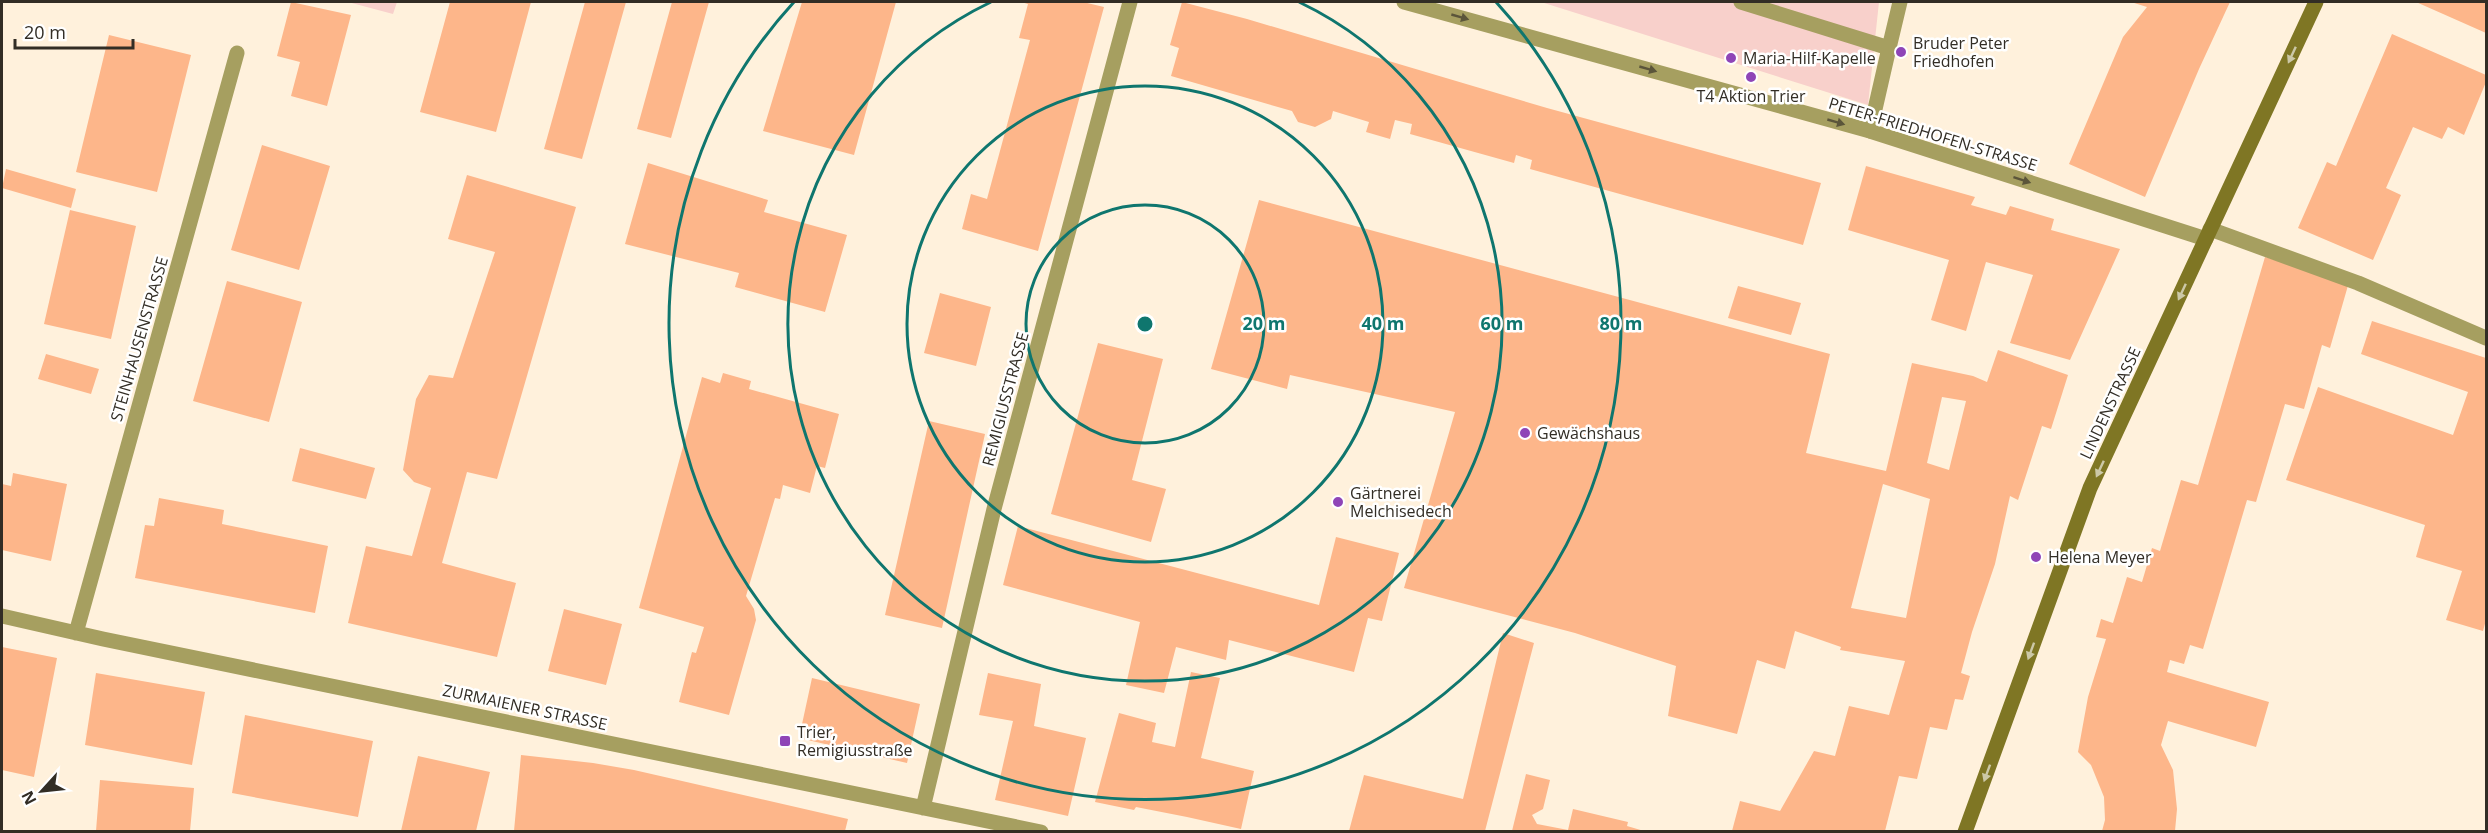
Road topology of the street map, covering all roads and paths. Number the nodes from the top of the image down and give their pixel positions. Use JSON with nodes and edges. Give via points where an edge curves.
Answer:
{"nodes":[{"id":1,"x":1130,"y":2,"type":"edge"},
{"id":2,"x":1404,"y":2,"type":"edge"},
{"id":3,"x":1741,"y":2,"type":"edge"},
{"id":4,"x":1900,"y":2,"type":"edge"},
{"id":5,"x":2316,"y":2,"type":"edge"},
{"id":6,"x":1889,"y":48,"type":"junction"},
{"id":7,"x":237,"y":53,"type":"dead end"},
{"id":8,"x":1870,"y":131,"type":"junction"},
{"id":9,"x":2208,"y":234,"type":"junction"},
{"id":10,"x":2487,"y":338,"type":"edge"},
{"id":11,"x":2,"y":616,"type":"edge"},
{"id":12,"x":76,"y":633,"type":"junction"},
{"id":13,"x":923,"y":808,"type":"junction"},
{"id":14,"x":1041,"y":831,"type":"edge"},
{"id":15,"x":1965,"y":831,"type":"edge"}],
"edges":[{"from":1,"to":13,"type":"street","name":"REMIGIUSSTRASSE","via":[[994,509]]},
{"from":2,"to":8,"type":"street","name":"PETER-FRIEDHOFEN-STRASSE","one_way":true},
{"from":3,"to":6,"type":"street"},
{"from":4,"to":6,"type":"street"},
{"from":5,"to":9,"type":"main road","name":"LINDENSTRASSE","one_way":true},
{"from":6,"to":8,"type":"street"},
{"from":7,"to":12,"type":"street","name":"STEINHAUSENSTRASSE"},
{"from":8,"to":9,"type":"street","name":"PETER-FRIEDHOFEN-STRASSE","one_way":true},
{"from":9,"to":10,"type":"street","name":"PETER-FRIEDHOFEN-STRASSE","via":[[2358,283]]},
{"from":9,"to":15,"type":"main road","name":"LINDENSTRASSE","one_way":true,"via":[[2090,488]]},
{"from":11,"to":12,"type":"street","name":"ZURMAIENER STRASSE"},
{"from":12,"to":13,"type":"street","name":"ZURMAIENER STRASSE"},
{"from":13,"to":14,"type":"street","name":"ZURMAIENER STRASSE"}]}
